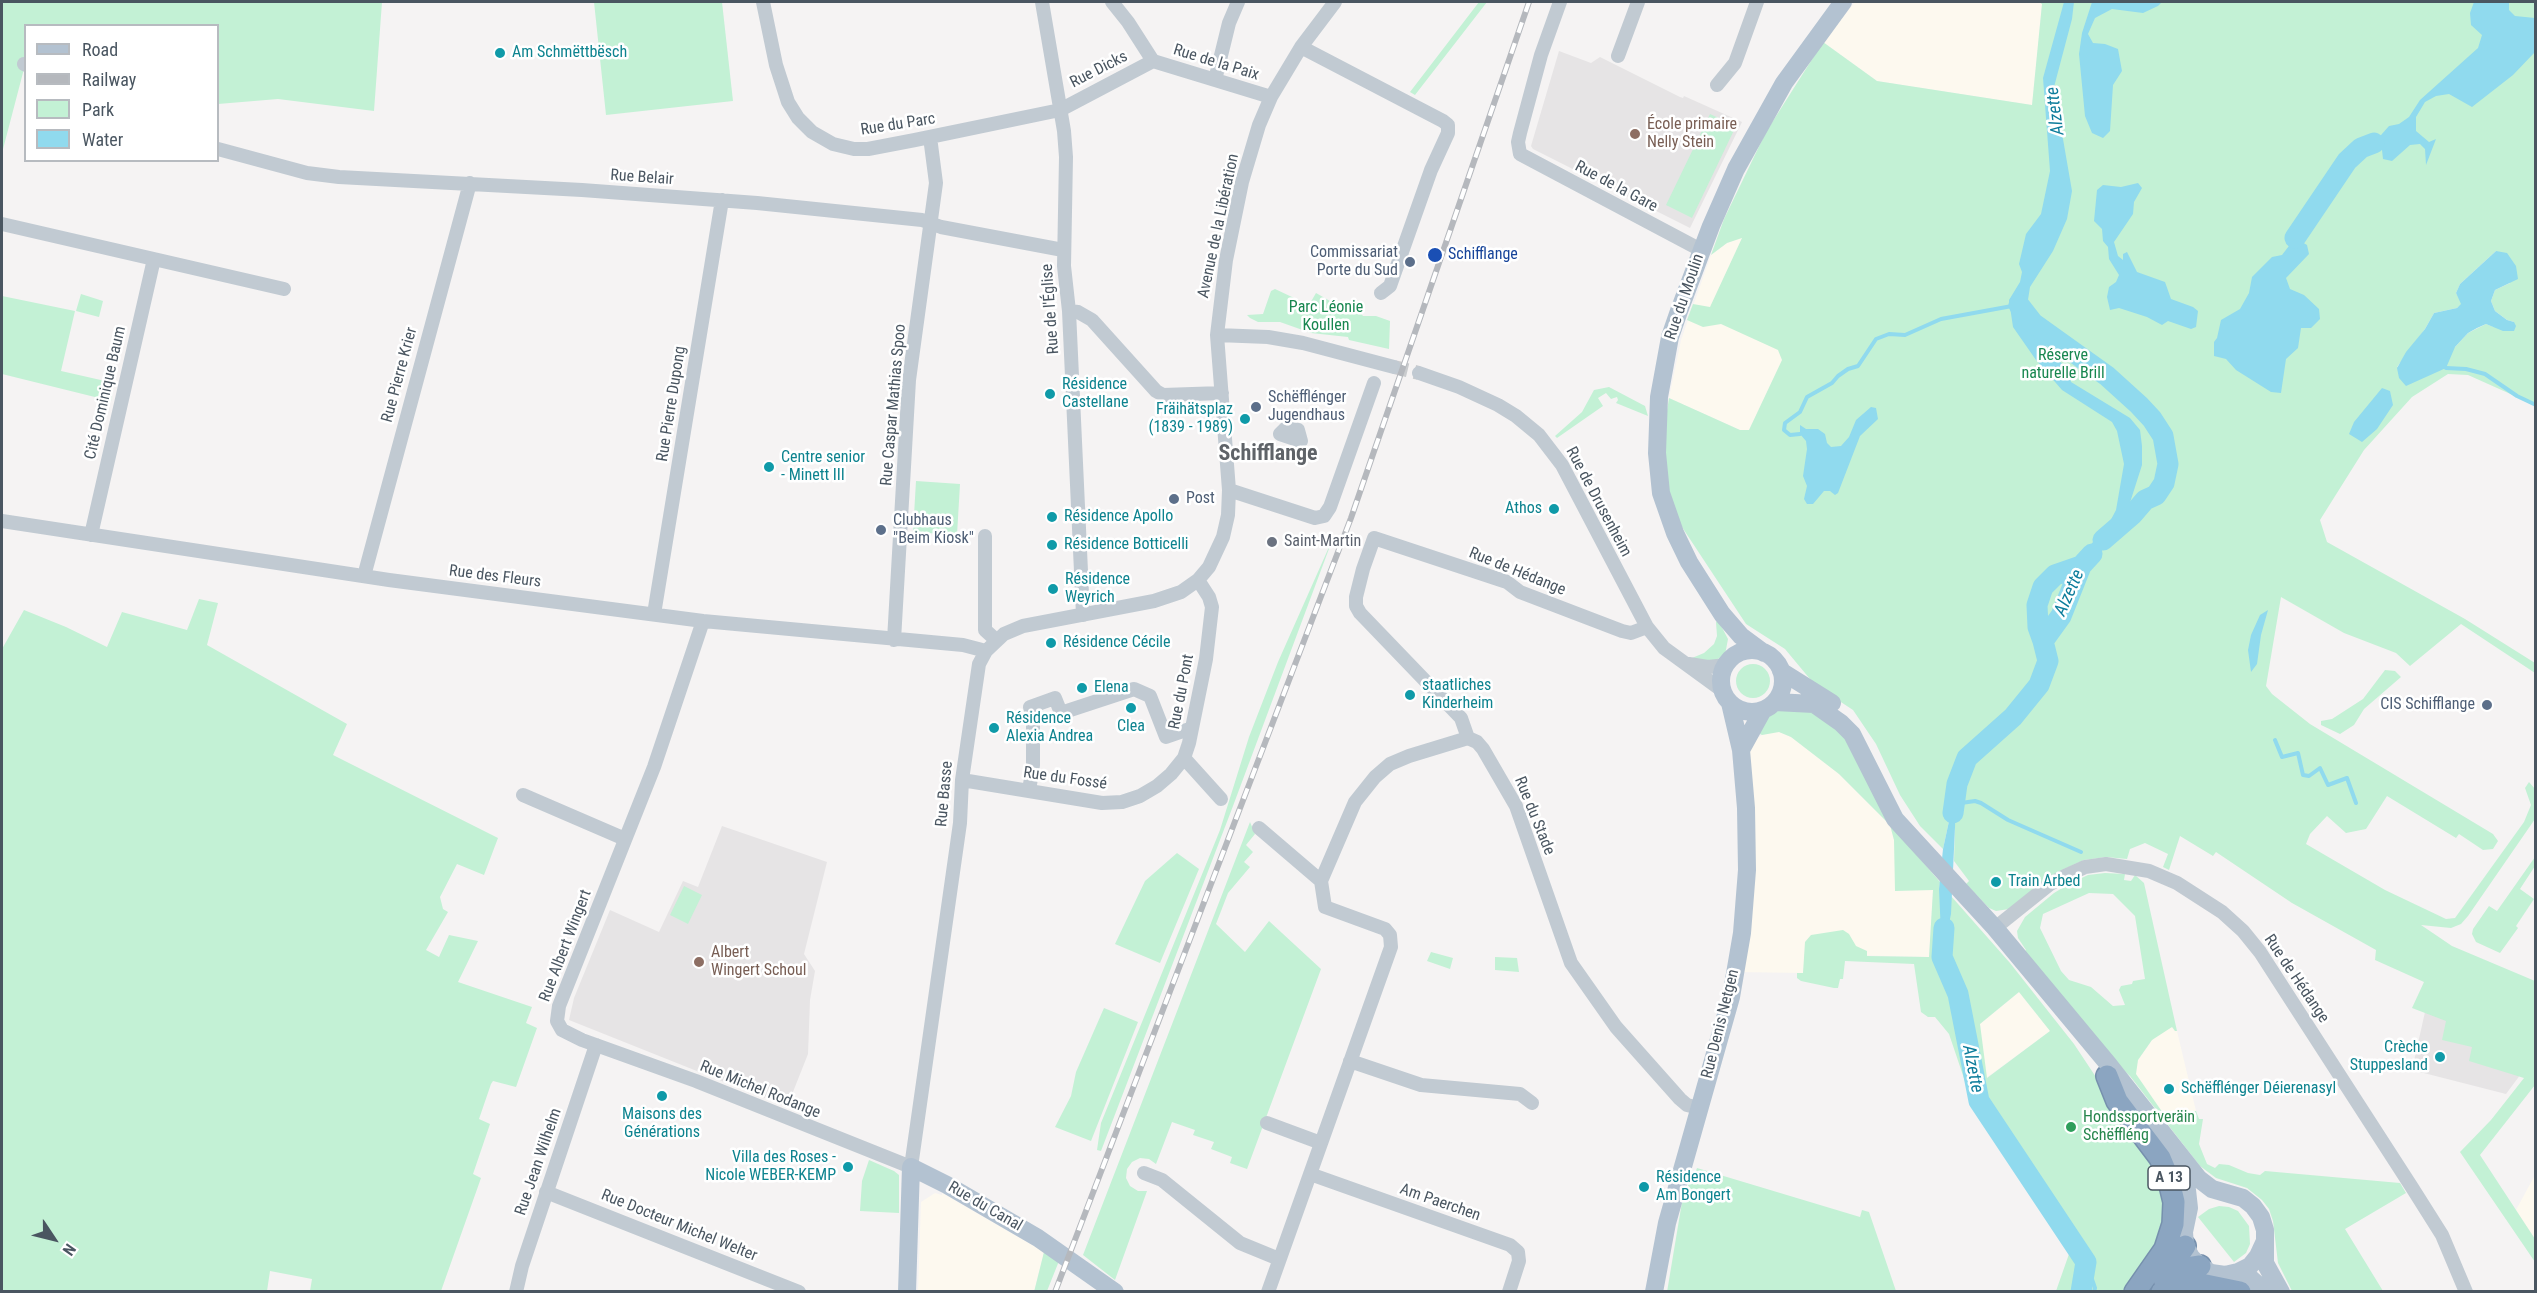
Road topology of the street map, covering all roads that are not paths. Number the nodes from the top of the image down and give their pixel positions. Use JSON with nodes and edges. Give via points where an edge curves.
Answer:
{"nodes":[{"id":1,"x":763,"y":2,"type":"edge"},
{"id":2,"x":1042,"y":2,"type":"edge"},
{"id":3,"x":1112,"y":2,"type":"edge"},
{"id":4,"x":1238,"y":2,"type":"edge"},
{"id":5,"x":1335,"y":2,"type":"edge"},
{"id":6,"x":1560,"y":2,"type":"edge"},
{"id":7,"x":1638,"y":2,"type":"edge"},
{"id":8,"x":1757,"y":2,"type":"edge"},
{"id":9,"x":1838,"y":3,"type":"edge"},
{"id":10,"x":1301,"y":47,"type":"junction"},
{"id":11,"x":1618,"y":56,"type":"dead end"},
{"id":12,"x":1153,"y":62,"type":"junction"},
{"id":13,"x":1215,"y":80,"type":"junction"},
{"id":14,"x":1717,"y":85,"type":"dead end"},
{"id":15,"x":1271,"y":97,"type":"junction"},
{"id":16,"x":1060,"y":110,"type":"junction"},
{"id":17,"x":930,"y":137,"type":"junction"},
{"id":18,"x":219,"y":149,"type":"edge"},
{"id":19,"x":470,"y":183,"type":"junction"},
{"id":20,"x":722,"y":200,"type":"junction"},
{"id":21,"x":932,"y":222,"type":"junction"},
{"id":22,"x":2,"y":224,"type":"edge"},
{"id":23,"x":1064,"y":250,"type":"junction"},
{"id":24,"x":1701,"y":250,"type":"junction"},
{"id":25,"x":154,"y":259,"type":"junction"},
{"id":26,"x":284,"y":289,"type":"dead end"},
{"id":27,"x":1381,"y":293,"type":"dead end"},
{"id":28,"x":1069,"y":311,"type":"junction"},
{"id":29,"x":1217,"y":335,"type":"junction"},
{"id":30,"x":1394,"y":367,"type":"tunnel mouth"},
{"id":31,"x":1419,"y":373,"type":"tunnel mouth"},
{"id":32,"x":1374,"y":383,"type":"dead end"},
{"id":33,"x":1222,"y":393,"type":"junction"},
{"id":34,"x":1229,"y":490,"type":"junction"},
{"id":35,"x":2,"y":521,"type":"edge"},
{"id":36,"x":92,"y":535,"type":"junction"},
{"id":37,"x":985,"y":536,"type":"dead end"},
{"id":38,"x":1374,"y":538,"type":"joint"},
{"id":39,"x":364,"y":576,"type":"junction"},
{"id":40,"x":1198,"y":580,"type":"junction"},
{"id":41,"x":654,"y":614,"type":"junction"},
{"id":42,"x":1722,"y":614,"type":"junction"},
{"id":43,"x":1083,"y":615,"type":"junction"},
{"id":44,"x":703,"y":621,"type":"junction"},
{"id":45,"x":1647,"y":627,"type":"junction"},
{"id":46,"x":894,"y":640,"type":"junction"},
{"id":47,"x":996,"y":640,"type":"junction"},
{"id":48,"x":986,"y":651,"type":"junction"},
{"id":49,"x":1764,"y":653,"type":"junction"},
{"id":50,"x":1729,"y":662,"type":"junction"},
{"id":51,"x":1686,"y":663,"type":"junction"},
{"id":52,"x":1781,"y":671,"type":"junction"},
{"id":53,"x":1727,"y":697,"type":"junction"},
{"id":54,"x":1769,"y":706,"type":"junction"},
{"id":55,"x":1192,"y":728,"type":"junction"},
{"id":56,"x":1468,"y":738,"type":"junction"},
{"id":57,"x":1741,"y":750,"type":"junction"},
{"id":58,"x":1184,"y":758,"type":"junction"},
{"id":59,"x":962,"y":780,"type":"junction"},
{"id":60,"x":1029,"y":791,"type":"junction"},
{"id":61,"x":523,"y":795,"type":"dead end"},
{"id":62,"x":1221,"y":799,"type":"dead end"},
{"id":63,"x":1259,"y":828,"type":"dead end"},
{"id":64,"x":626,"y":839,"type":"junction"},
{"id":65,"x":1936,"y":861,"type":"junction"},
{"id":66,"x":1321,"y":881,"type":"junction"},
{"id":67,"x":1995,"y":928,"type":"junction"},
{"id":68,"x":2043,"y":986,"type":"junction"},
{"id":69,"x":596,"y":1045,"type":"junction"},
{"id":70,"x":1350,"y":1061,"type":"junction"},
{"id":71,"x":2107,"y":1076,"type":"junction"},
{"id":72,"x":1532,"y":1103,"type":"dead end"},
{"id":73,"x":1699,"y":1108,"type":"junction"},
{"id":74,"x":1267,"y":1123,"type":"dead end"},
{"id":75,"x":1321,"y":1143,"type":"junction"},
{"id":76,"x":911,"y":1167,"type":"junction"},
{"id":77,"x":1144,"y":1173,"type":"dead end"},
{"id":78,"x":1310,"y":1174,"type":"junction"},
{"id":79,"x":546,"y":1192,"type":"junction"},
{"id":80,"x":2230,"y":1194,"type":"junction"},
{"id":81,"x":2187,"y":1219,"type":"junction"},
{"id":82,"x":2264,"y":1243,"type":"junction"},
{"id":83,"x":2185,"y":1246,"type":"junction"},
{"id":84,"x":1280,"y":1259,"type":"junction"},
{"id":85,"x":2200,"y":1266,"type":"junction"},
{"id":86,"x":2239,"y":1282,"type":"edge"},
{"id":87,"x":1104,"y":1288,"type":"edge"},
{"id":88,"x":1272,"y":1290,"type":"edge"},
{"id":89,"x":2143,"y":1290,"type":"edge"},
{"id":90,"x":516,"y":1292,"type":"edge"},
{"id":91,"x":799,"y":1292,"type":"edge"},
{"id":92,"x":907,"y":1292,"type":"edge"},
{"id":93,"x":1509,"y":1292,"type":"edge"},
{"id":94,"x":1654,"y":1292,"type":"edge"},
{"id":95,"x":2162,"y":1292,"type":"edge"},
{"id":96,"x":2266,"y":1292,"type":"edge"},
{"id":97,"x":2281,"y":1292,"type":"edge"},
{"id":98,"x":2466,"y":1292,"type":"edge"}],
"edges":[{"from":1,"to":17,"type":"street","name":"Rue du Parc","via":[[788,102],[812,132],[833,144],[854,149]]},
{"from":2,"to":16,"type":"street","name":"Rue de l'Église"},
{"from":3,"to":12,"type":"street","name":"Rue de la Paix"},
{"from":4,"to":13,"type":"street"},
{"from":5,"to":10,"type":"street","name":"Avenue de la Libération"},
{"from":6,"to":24,"type":"street","name":"Rue de la Gare","via":[[1538,66],[1518,151],[1526,159]]},
{"from":7,"to":11,"type":"street"},
{"from":8,"to":14,"type":"street","via":[[1735,63]]},
{"from":9,"to":24,"type":"main road","name":"Rue du Moulin","via":[[1758,127]]},
{"from":10,"to":15,"type":"street","name":"Avenue de la Libération"},
{"from":10,"to":27,"type":"street","via":[[1448,125],[1390,286]]},
{"from":12,"to":13,"type":"street","name":"Rue de la Paix"},
{"from":12,"to":16,"type":"street","name":"Rue Dicks"},
{"from":13,"to":15,"type":"street","name":"Rue de la Paix"},
{"from":15,"to":29,"type":"street","name":"Avenue de la Libération","via":[[1242,182],[1226,260]]},
{"from":16,"to":17,"type":"street","name":"Rue du Parc"},
{"from":16,"to":23,"type":"street","name":"Rue de l'Église","via":[[1066,157]]},
{"from":17,"to":21,"type":"street","name":"Rue Caspar Mathias Spoo","via":[[936,183]]},
{"from":18,"to":19,"type":"street","name":"Rue Belair","via":[[307,173]]},
{"from":19,"to":20,"type":"street","name":"Rue Belair"},
{"from":19,"to":39,"type":"street","name":"Rue Pierre Krier"},
{"from":20,"to":21,"type":"street","name":"Rue Belair"},
{"from":20,"to":41,"type":"street","name":"Rue Pierre Dupong"},
{"from":21,"to":23,"type":"street","name":"Rue Belair","via":[[941,227]]},
{"from":21,"to":46,"type":"street","name":"Rue Caspar Mathias Spoo","via":[[909,380]]},
{"from":22,"to":25,"type":"street"},
{"from":23,"to":28,"type":"street","name":"Rue de l'Église"},
{"from":24,"to":42,"type":"main road","name":"Rue du Moulin","via":[[1670,337],[1659,397],[1657,453],[1661,493],[1675,533]]},
{"from":25,"to":26,"type":"street"},
{"from":25,"to":36,"type":"street","name":"Cité Dominique Baum"},
{"from":28,"to":33,"type":"street","via":[[1092,320],[1163,395]]},
{"from":28,"to":43,"type":"street","name":"Rue de l'Église"},
{"from":29,"to":30,"type":"street","via":[[1303,343]]},
{"from":29,"to":33,"type":"street","name":"Avenue de la Libération"},
{"from":31,"to":45,"type":"street","name":"Rue de Drusenheim","via":[[1479,396],[1516,416],[1539,435],[1562,465]]},
{"from":32,"to":34,"type":"street","via":[[1324,516],[1314,518]]},
{"from":33,"to":34,"type":"street","name":"Avenue de la Libération"},
{"from":34,"to":40,"type":"street","name":"Avenue de la Libération","via":[[1222,537],[1209,567]]},
{"from":35,"to":36,"type":"street","name":"Rue des Fleurs"},
{"from":36,"to":39,"type":"street","name":"Rue des Fleurs"},
{"from":37,"to":47,"type":"street","via":[[985,630]]},
{"from":38,"to":45,"type":"street","name":"Rue de Hédange","via":[[1507,582],[1520,591],[1622,631],[1631,633]]},
{"from":38,"to":56,"type":"street","name":"Rue du Stade","via":[[1360,578],[1356,606],[1461,718]]},
{"from":39,"to":41,"type":"street","name":"Rue des Fleurs"},
{"from":40,"to":43,"type":"street","name":"Rue Basse","via":[[1181,592],[1154,602]]},
{"from":40,"to":55,"type":"street","name":"Rue du Pont","via":[[1212,607]]},
{"from":41,"to":44,"type":"street","name":"Rue des Fleurs"},
{"from":42,"to":49,"type":"main road","via":[[1741,636]]},
{"from":42,"to":50,"type":"main road","via":[[1731,639]]},
{"from":43,"to":47,"type":"street","name":"Rue Basse","via":[[1023,626]]},
{"from":44,"to":46,"type":"street","name":"Rue des Fleurs"},
{"from":44,"to":64,"type":"street","name":"Rue Albert Wingert"},
{"from":45,"to":51,"type":"street","name":"Rue de Drusenheim","via":[[1664,648]]},
{"from":46,"to":48,"type":"street","name":"Rue des Fleurs","via":[[963,645]]},
{"from":47,"to":48,"type":"street","name":"Rue Basse"},
{"from":48,"to":59,"type":"street","name":"Rue Basse","via":[[979,664]]},
{"from":49,"to":50,"type":"main road","via":[[1747,651]]},
{"from":49,"to":52,"type":"main road"},
{"from":50,"to":51,"type":"street","via":[[1708,667]]},
{"from":50,"to":53,"type":"main road","via":[[1721,682]]},
{"from":51,"to":53,"type":"street","name":"Rue de Drusenheim"},
{"from":52,"to":54,"type":"main road","via":[[1783,687]]},
{"from":52,"to":65,"type":"main road","via":[[1835,705],[1859,728],[1890,790]]},
{"from":53,"to":54,"type":"main road","via":[[1746,712]]},
{"from":53,"to":57,"type":"main road","name":"Rue Denis Netgen"},
{"from":54,"to":57,"type":"main road"},
{"from":54,"to":65,"type":"main road","via":[[1814,704],[1841,723],[1857,742],[1895,819]]},
{"from":55,"to":58,"type":"street","name":"Rue du Pont"},
{"from":55,"to":60,"type":"street","via":[[1166,737],[1150,696],[1134,689],[1061,713],[1055,698],[1030,707],[1034,765]]},
{"from":56,"to":66,"type":"street","via":[[1409,756],[1390,764],[1375,777],[1355,802]]},
{"from":56,"to":73,"type":"street","name":"Rue du Stade","via":[[1483,748],[1516,807],[1571,963],[1616,1027],[1680,1099]]},
{"from":57,"to":73,"type":"main road","name":"Rue Denis Netgen","via":[[1747,828],[1742,933],[1731,997]]},
{"from":58,"to":60,"type":"street","name":"Rue du Fossé","via":[[1157,786],[1122,802],[1083,801]]},
{"from":58,"to":62,"type":"street"},
{"from":59,"to":60,"type":"street","name":"Rue du Fossé"},
{"from":59,"to":76,"type":"street","name":"Rue Basse","via":[[960,823]]},
{"from":61,"to":64,"type":"street"},
{"from":63,"to":66,"type":"street"},
{"from":64,"to":69,"type":"street","name":"Rue Albert Wingert","via":[[559,1006],[557,1021],[562,1030]]},
{"from":65,"to":67,"type":"main road"},
{"from":66,"to":70,"type":"street","via":[[1325,907],[1374,924],[1390,936],[1391,947]]},
{"from":67,"to":68,"type":"main road"},
{"from":67,"to":98,"type":"street","name":"Rue de Hédange","via":[[2050,884],[2085,867],[2106,864],[2149,871],[2177,883],[2222,912],[2260,952],[2413,1189],[2442,1235]]},
{"from":68,"to":71,"type":"main road"},
{"from":68,"to":80,"type":"main road","via":[[2199,1179],[2212,1189]]},
{"from":69,"to":76,"type":"street","name":"Rue Michel Rodange"},
{"from":69,"to":79,"type":"street","name":"Rue Jean Wilhelm"},
{"from":70,"to":72,"type":"street","via":[[1421,1085],[1520,1094]]},
{"from":70,"to":75,"type":"street"},
{"from":71,"to":81,"type":"main road","via":[[2180,1175],[2190,1199]]},
{"from":71,"to":89,"type":"highway","number":"A 13","via":[[2117,1101],[2160,1158],[2174,1202],[2173,1224],[2165,1249]]},
{"from":73,"to":94,"type":"main road","name":"Rue Denis Netgen","via":[[1667,1223]]},
{"from":74,"to":75,"type":"street"},
{"from":75,"to":78,"type":"street"},
{"from":76,"to":87,"type":"main road","name":"Rue du Canal","via":[[1056,1250]]},
{"from":76,"to":92,"type":"main road"},
{"from":77,"to":84,"type":"street","via":[[1162,1180],[1240,1243]]},
{"from":78,"to":84,"type":"street"},
{"from":78,"to":93,"type":"street","name":"Am Paerchen","via":[[1510,1245],[1518,1252],[1519,1262]]},
{"from":79,"to":90,"type":"street","name":"Rue Jean Wilhelm"},
{"from":79,"to":91,"type":"street","name":"Rue Docteur Michel Welter"},
{"from":80,"to":81,"type":"main road","via":[[2204,1199]]},
{"from":80,"to":82,"type":"main road","via":[[2243,1198],[2261,1217]]},
{"from":81,"to":83,"type":"main road"},
{"from":82,"to":86,"type":"main road"},
{"from":82,"to":97,"type":"main road","via":[[2265,1263]]},
{"from":83,"to":85,"type":"main road"},
{"from":83,"to":89,"type":"highway"},
{"from":84,"to":88,"type":"street"},
{"from":85,"to":86,"type":"main road"},
{"from":85,"to":89,"type":"highway","via":[[2187,1268]]},
{"from":86,"to":95,"type":"highway","via":[[2191,1282]]},
{"from":86,"to":96,"type":"main road","via":[[2249,1277]]}]}
